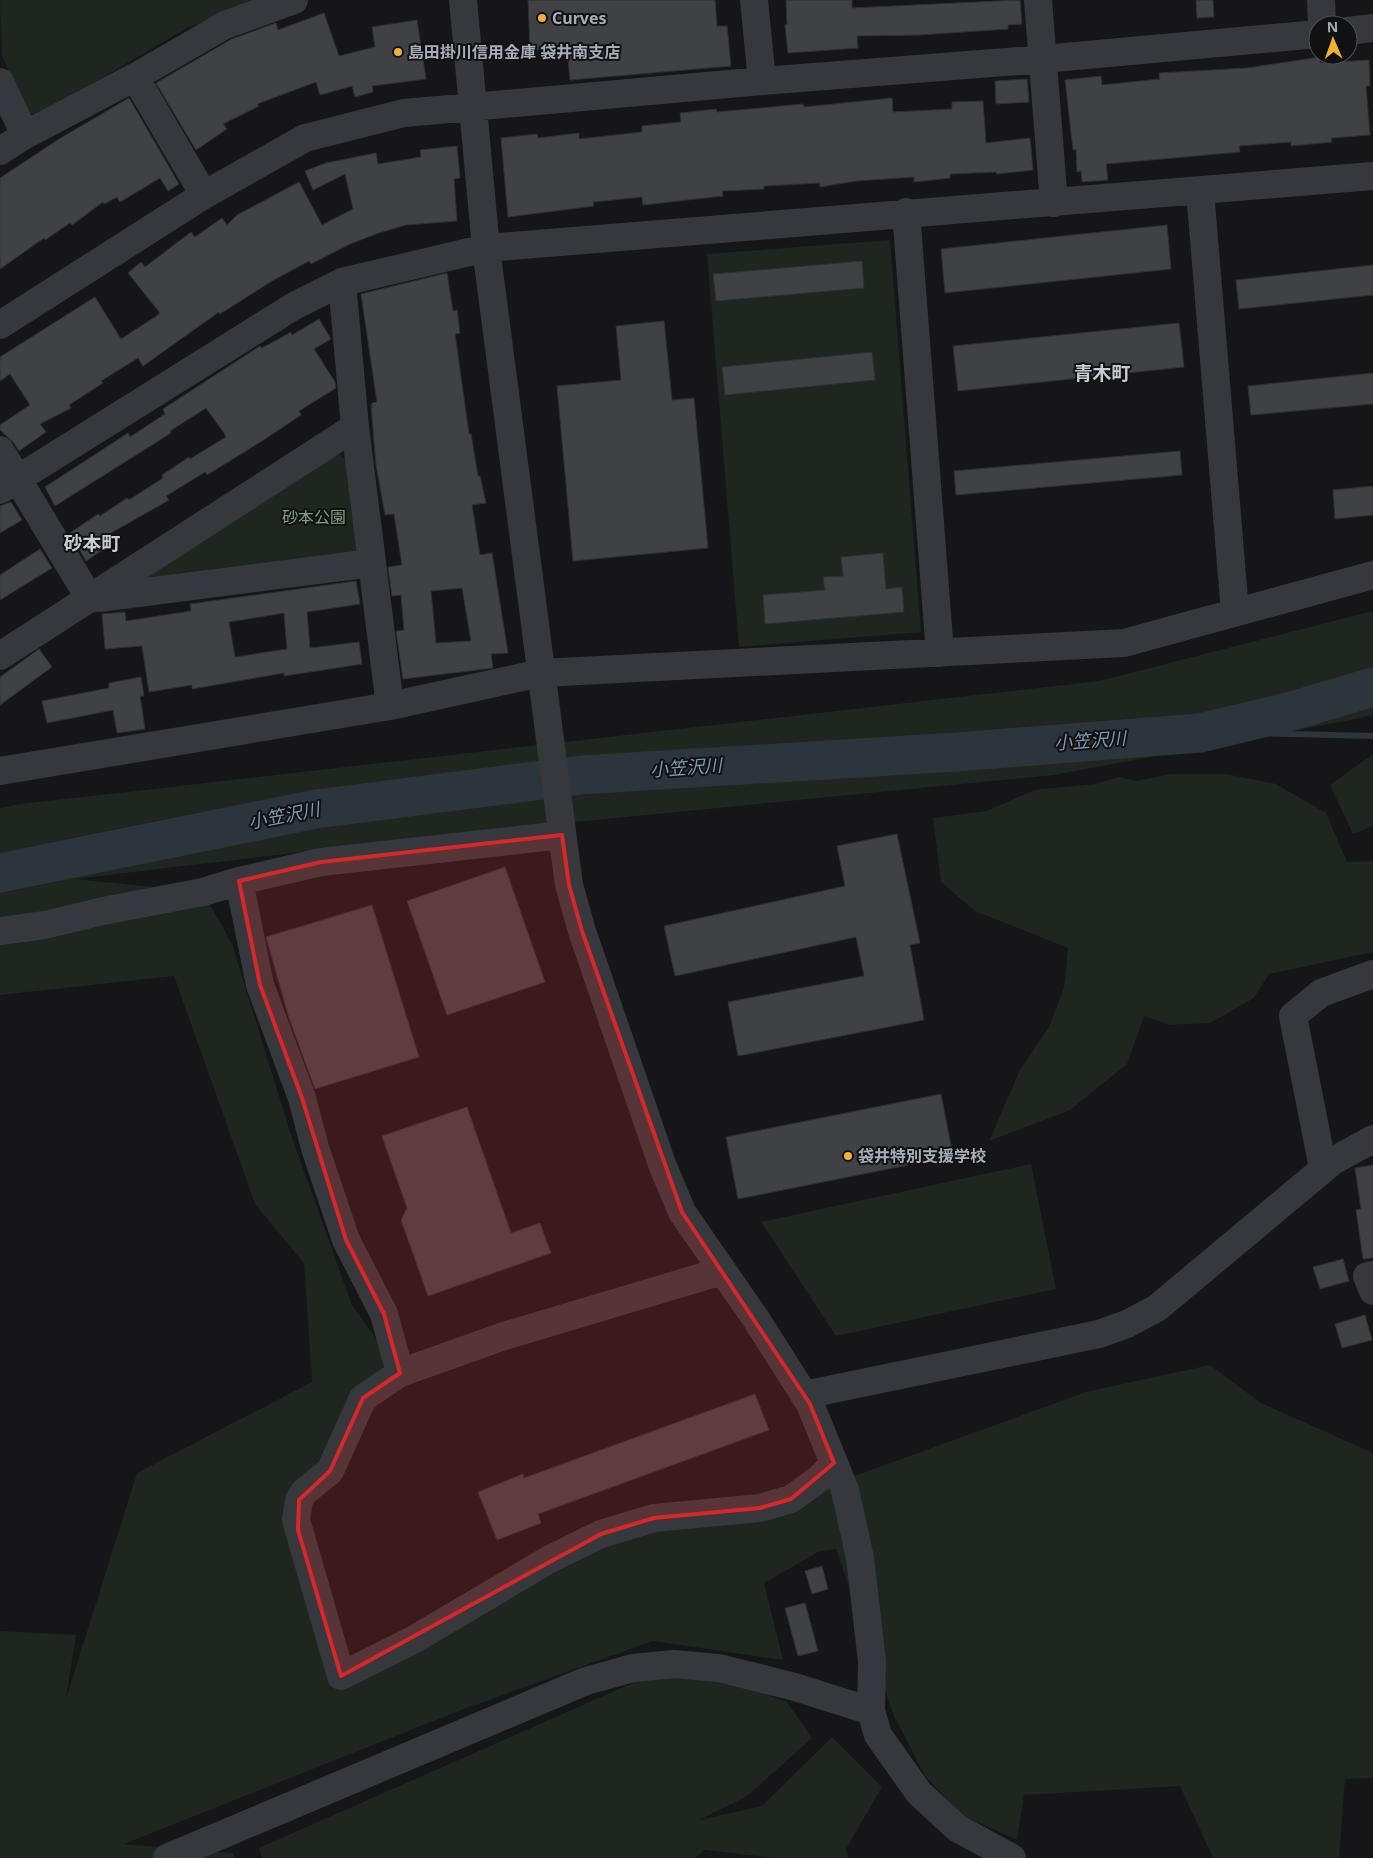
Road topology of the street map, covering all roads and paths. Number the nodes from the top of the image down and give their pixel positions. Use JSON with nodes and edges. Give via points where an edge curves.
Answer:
{"nodes":[{"id":1,"x":294,"y":0,"type":"edge"},
{"id":2,"x":463,"y":0,"type":"edge"},
{"id":3,"x":754,"y":0,"type":"edge"},
{"id":4,"x":1038,"y":0,"type":"edge"},
{"id":5,"x":1321,"y":0,"type":"edge"},
{"id":6,"x":1322,"y":15,"type":"edge"},
{"id":7,"x":1373,"y":28,"type":"edge"},
{"id":8,"x":1358,"y":30,"type":"edge"},
{"id":9,"x":1308,"y":35,"type":"edge"},
{"id":10,"x":1043,"y":60,"type":"junction"},
{"id":11,"x":135,"y":77,"type":"junction"},
{"id":12,"x":762,"y":81,"type":"junction"},
{"id":13,"x":0,"y":82,"type":"edge"},
{"id":14,"x":473,"y":107,"type":"junction"},
{"id":15,"x":25,"y":135,"type":"junction"},
{"id":16,"x":0,"y":151,"type":"edge"},
{"id":17,"x":1373,"y":176,"type":"edge"},
{"id":18,"x":1200,"y":191,"type":"junction"},
{"id":19,"x":204,"y":195,"type":"junction"},
{"id":20,"x":1054,"y":203,"type":"junction"},
{"id":21,"x":906,"y":212,"type":"junction"},
{"id":22,"x":486,"y":248,"type":"junction"},
{"id":23,"x":342,"y":282,"type":"junction"},
{"id":24,"x":0,"y":325,"type":"edge"},
{"id":25,"x":355,"y":426,"type":"junction"},
{"id":26,"x":0,"y":450,"type":"edge"},
{"id":27,"x":9,"y":483,"type":"edge"},
{"id":28,"x":372,"y":563,"type":"junction"},
{"id":29,"x":1373,"y":575,"type":"edge"},
{"id":30,"x":90,"y":600,"type":"junction"},
{"id":31,"x":1235,"y":612,"type":"junction"},
{"id":32,"x":940,"y":653,"type":"junction"},
{"id":33,"x":0,"y":656,"type":"edge"},
{"id":34,"x":542,"y":681,"type":"junction"},
{"id":35,"x":390,"y":706,"type":"junction"},
{"id":36,"x":0,"y":771,"type":"edge"},
{"id":37,"x":562,"y":835,"type":"junction"},
{"id":38,"x":239,"y":881,"type":"junction"},
{"id":39,"x":0,"y":932,"type":"edge"},
{"id":40,"x":1373,"y":974,"type":"edge"},
{"id":41,"x":1373,"y":1139,"type":"edge"},
{"id":42,"x":1324,"y":1168,"type":"junction"},
{"id":43,"x":722,"y":1271,"type":"junction"},
{"id":44,"x":1373,"y":1274,"type":"edge"},
{"id":45,"x":1373,"y":1291,"type":"edge"},
{"id":46,"x":400,"y":1373,"type":"junction"},
{"id":47,"x":804,"y":1395,"type":"junction"},
{"id":48,"x":834,"y":1463,"type":"junction"},
{"id":49,"x":871,"y":1711,"type":"junction"},
{"id":50,"x":167,"y":1858,"type":"edge"},
{"id":51,"x":1012,"y":1858,"type":"edge"}],
"edges":[{"from":1,"to":11,"type":"street","via":[[226,25]]},
{"from":2,"to":14,"type":"street"},
{"from":3,"to":12,"type":"street"},
{"from":4,"to":10,"type":"street"},
{"from":5,"to":6,"type":"street"},
{"from":7,"to":8,"type":"street"},
{"from":9,"to":10,"type":"street"},
{"from":10,"to":12,"type":"street"},
{"from":10,"to":20,"type":"street"},
{"from":11,"to":15,"type":"street"},
{"from":11,"to":19,"type":"street"},
{"from":12,"to":14,"type":"street"},
{"from":13,"to":15,"type":"street"},
{"from":14,"to":19,"type":"street","via":[[404,113],[305,138]]},
{"from":14,"to":22,"type":"street"},
{"from":15,"to":16,"type":"street"},
{"from":17,"to":18,"type":"street"},
{"from":18,"to":20,"type":"street"},
{"from":18,"to":31,"type":"street"},
{"from":19,"to":24,"type":"street"},
{"from":20,"to":21,"type":"street"},
{"from":21,"to":22,"type":"street"},
{"from":21,"to":32,"type":"street"},
{"from":22,"to":23,"type":"street"},
{"from":22,"to":34,"type":"street"},
{"from":23,"to":25,"type":"street"},
{"from":23,"to":27,"type":"street","via":[[294,306]]},
{"from":25,"to":28,"type":"street"},
{"from":25,"to":30,"type":"street"},
{"from":26,"to":27,"type":"street"},
{"from":27,"to":30,"type":"street"},
{"from":28,"to":30,"type":"street"},
{"from":28,"to":35,"type":"street"},
{"from":29,"to":31,"type":"street"},
{"from":30,"to":33,"type":"street"},
{"from":31,"to":32,"type":"street","via":[[1124,644]]},
{"from":32,"to":34,"type":"street"},
{"from":34,"to":35,"type":"street"},
{"from":34,"to":37,"type":"street"},
{"from":35,"to":36,"type":"street"},
{"from":37,"to":38,"type":"street","via":[[321,862]]},
{"from":37,"to":43,"type":"street","via":[[568,885],[662,1164],[682,1212]]},
{"from":38,"to":39,"type":"street","via":[[154,903],[102,910]]},
{"from":38,"to":46,"type":"street","via":[[260,985],[302,1098],[346,1240],[384,1314]]},
{"from":40,"to":42,"type":"street","via":[[1321,993],[1293,1016]]},
{"from":41,"to":42,"type":"street"},
{"from":42,"to":47,"type":"street","via":[[1157,1308],[1127,1324],[1099,1334]]},
{"from":43,"to":46,"type":"street","via":[[504,1336]]},
{"from":43,"to":47,"type":"street"},
{"from":44,"to":45,"type":"street","via":[[1367,1276]]},
{"from":46,"to":48,"type":"street","via":[[363,1398],[330,1471],[299,1500],[298,1530],[341,1676],[413,1640],[550,1559],[601,1534],[654,1518],[760,1508],[791,1499],[820,1478]]},
{"from":47,"to":48,"type":"street"},
{"from":48,"to":49,"type":"street","via":[[845,1490],[860,1558],[872,1661]]},
{"from":49,"to":50,"type":"street","via":[[796,1687],[719,1668],[674,1664],[633,1668],[586,1681]]},
{"from":49,"to":51,"type":"street","via":[[878,1735],[919,1793],[957,1828]]}]}
